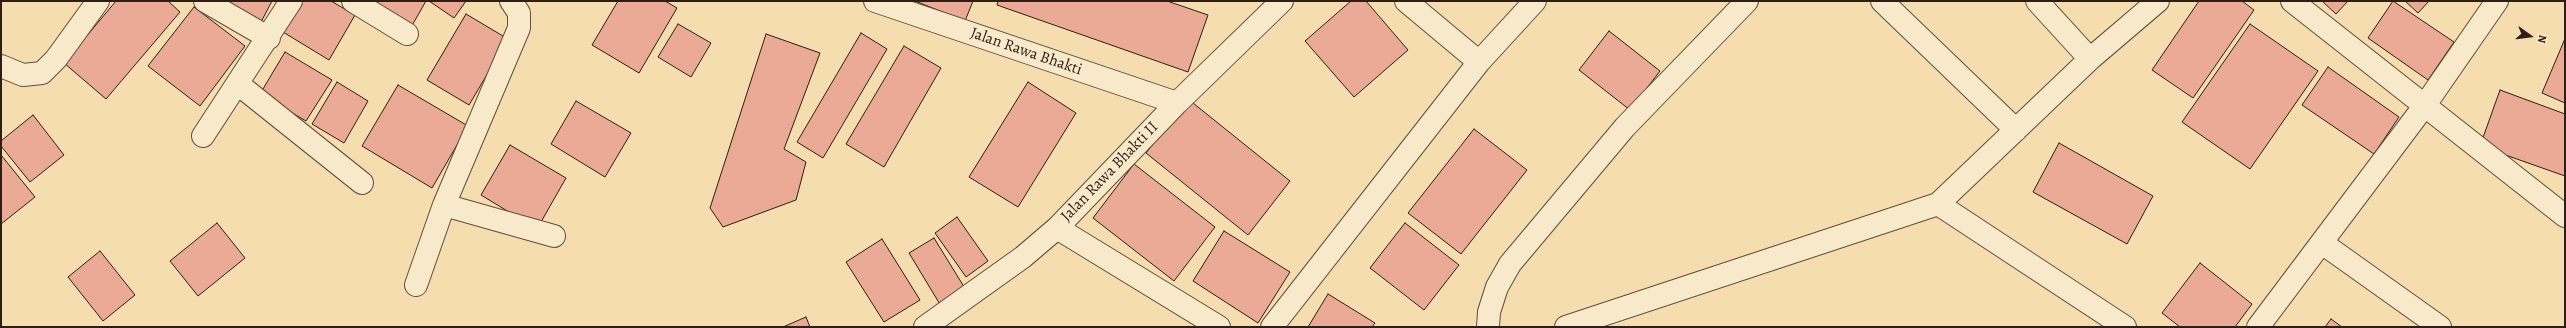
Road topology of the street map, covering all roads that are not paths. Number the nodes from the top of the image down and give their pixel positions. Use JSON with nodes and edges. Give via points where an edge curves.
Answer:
{"nodes":[{"id":1,"x":98,"y":1,"type":"edge"},
{"id":2,"x":205,"y":1,"type":"edge"},
{"id":3,"x":291,"y":1,"type":"edge"},
{"id":4,"x":353,"y":1,"type":"edge"},
{"id":5,"x":511,"y":1,"type":"edge"},
{"id":6,"x":875,"y":1,"type":"edge"},
{"id":7,"x":1406,"y":1,"type":"edge"},
{"id":8,"x":1535,"y":1,"type":"edge"},
{"id":9,"x":1747,"y":1,"type":"edge"},
{"id":10,"x":1882,"y":1,"type":"edge"},
{"id":11,"x":2037,"y":1,"type":"edge"},
{"id":12,"x":2158,"y":1,"type":"edge"},
{"id":13,"x":2292,"y":1,"type":"edge"},
{"id":14,"x":2497,"y":1,"type":"edge"},
{"id":15,"x":1276,"y":3,"type":"edge"},
{"id":16,"x":407,"y":34,"type":"dead end"},
{"id":17,"x":269,"y":38,"type":"junction"},
{"id":18,"x":2090,"y":59,"type":"junction"},
{"id":19,"x":1479,"y":62,"type":"junction"},
{"id":20,"x":1,"y":66,"type":"edge"},
{"id":21,"x":238,"y":84,"type":"junction"},
{"id":22,"x":1177,"y":103,"type":"junction"},
{"id":23,"x":2425,"y":105,"type":"junction"},
{"id":24,"x":2016,"y":130,"type":"junction"},
{"id":25,"x":203,"y":136,"type":"dead end"},
{"id":26,"x":362,"y":183,"type":"dead end"},
{"id":27,"x":1938,"y":204,"type":"junction"},
{"id":28,"x":444,"y":205,"type":"junction"},
{"id":29,"x":2565,"y":216,"type":"edge"},
{"id":30,"x":1052,"y":232,"type":"junction"},
{"id":31,"x":554,"y":236,"type":"dead end"},
{"id":32,"x":2322,"y":243,"type":"junction"},
{"id":33,"x":416,"y":285,"type":"dead end"},
{"id":34,"x":925,"y":327,"type":"edge"},
{"id":35,"x":1219,"y":327,"type":"edge"},
{"id":36,"x":1272,"y":327,"type":"edge"},
{"id":37,"x":1488,"y":327,"type":"edge"},
{"id":38,"x":1566,"y":327,"type":"edge"},
{"id":39,"x":2126,"y":327,"type":"edge"},
{"id":40,"x":2258,"y":327,"type":"edge"},
{"id":41,"x":2440,"y":327,"type":"edge"}],
"edges":[{"from":1,"to":20,"type":"street","via":[[56,59],[42,72],[23,75]]},
{"from":2,"to":17,"type":"street"},
{"from":3,"to":17,"type":"street"},
{"from":4,"to":16,"type":"street"},
{"from":5,"to":28,"type":"street","via":[[519,13],[519,28]]},
{"from":6,"to":22,"type":"street","name":"Jalan Rawa Bhakti"},
{"from":7,"to":19,"type":"street"},
{"from":8,"to":19,"type":"street"},
{"from":9,"to":37,"type":"street","via":[[1625,127],[1510,264],[1497,287],[1489,312]]},
{"from":10,"to":24,"type":"street"},
{"from":11,"to":18,"type":"street"},
{"from":12,"to":18,"type":"street"},
{"from":13,"to":23,"type":"street"},
{"from":14,"to":23,"type":"street"},
{"from":15,"to":22,"type":"street","name":"Jalan Rawa Bhakti II"},
{"from":17,"to":21,"type":"street"},
{"from":18,"to":24,"type":"street"},
{"from":19,"to":36,"type":"street"},
{"from":21,"to":25,"type":"street"},
{"from":21,"to":26,"type":"street"},
{"from":22,"to":30,"type":"street","name":"Jalan Rawa Bhakti II"},
{"from":23,"to":29,"type":"street"},
{"from":23,"to":32,"type":"street"},
{"from":24,"to":27,"type":"street"},
{"from":27,"to":38,"type":"street"},
{"from":27,"to":39,"type":"street"},
{"from":28,"to":31,"type":"street"},
{"from":28,"to":33,"type":"street"},
{"from":30,"to":34,"type":"street","name":"Jalan Rawa Bhakti II","via":[[1023,257]]},
{"from":30,"to":35,"type":"street"},
{"from":32,"to":40,"type":"street"},
{"from":32,"to":41,"type":"street"}]}
